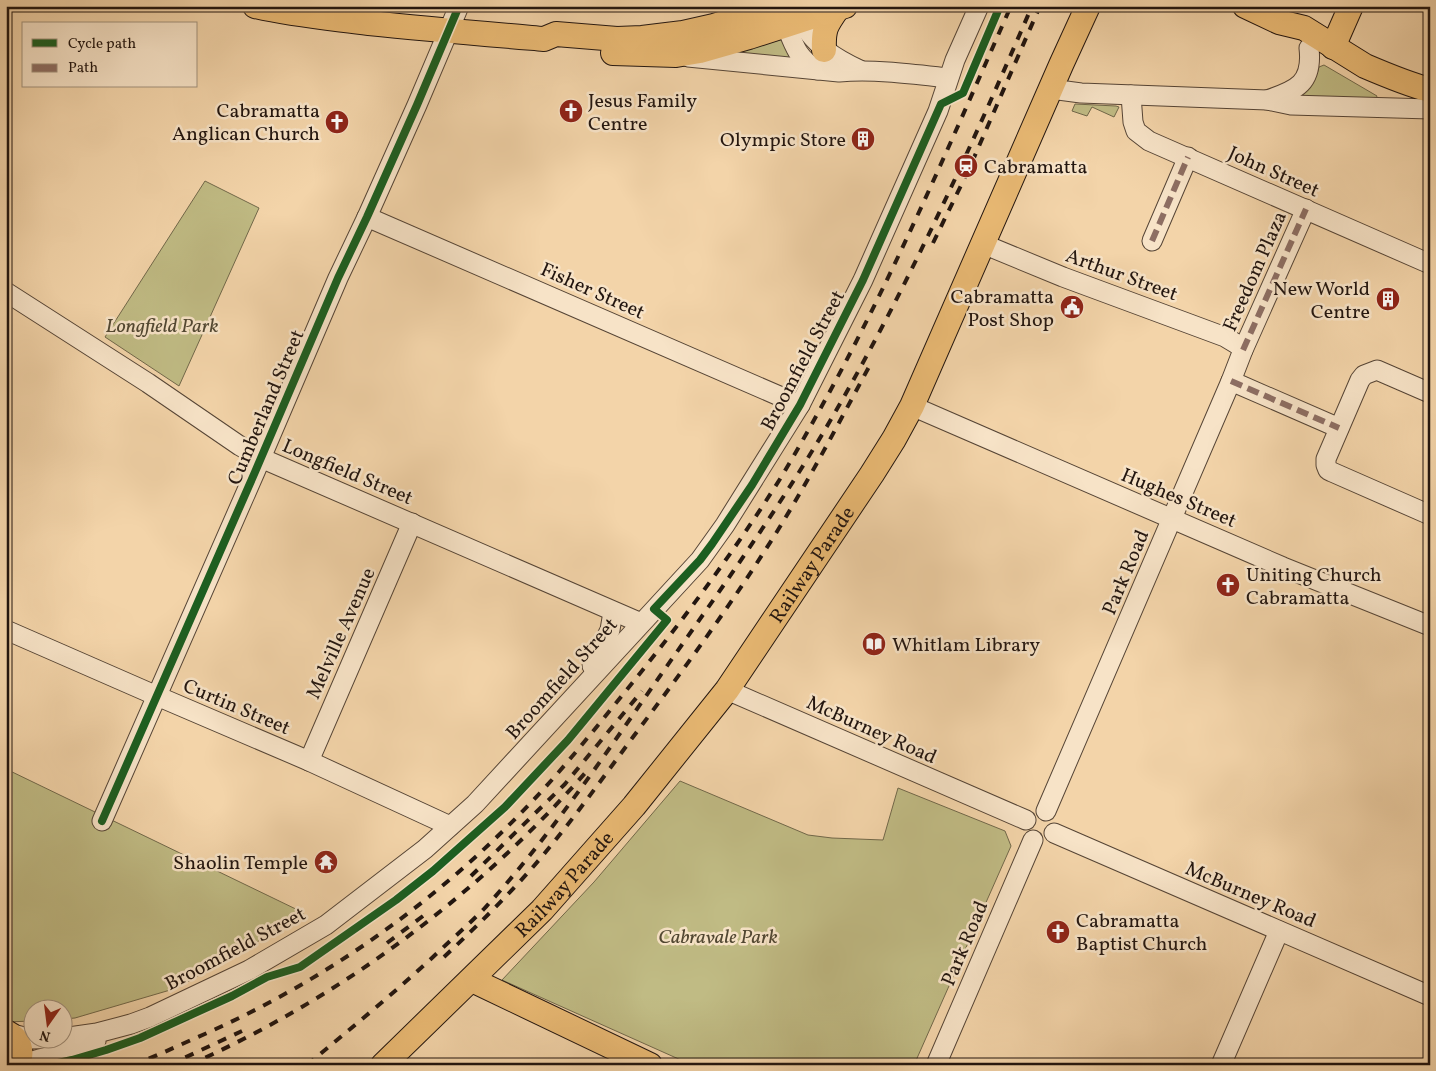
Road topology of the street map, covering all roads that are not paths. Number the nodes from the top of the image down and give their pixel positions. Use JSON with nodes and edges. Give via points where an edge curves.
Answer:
{"nodes":[{"id":1,"x":255,"y":6,"type":"edge"},
{"id":2,"x":459,"y":6,"type":"edge"},
{"id":3,"x":979,"y":6,"type":"edge"},
{"id":4,"x":1088,"y":6,"type":"edge"},
{"id":5,"x":1245,"y":6,"type":"edge"},
{"id":6,"x":1351,"y":6,"type":"edge"},
{"id":7,"x":841,"y":7,"type":"edge"},
{"id":8,"x":788,"y":13,"type":"edge"},
{"id":9,"x":1279,"y":22,"type":"junction"},
{"id":10,"x":448,"y":31,"type":"junction"},
{"id":11,"x":544,"y":39,"type":"junction"},
{"id":12,"x":1333,"y":47,"type":"junction"},
{"id":13,"x":1309,"y":48,"type":"junction"},
{"id":14,"x":676,"y":55,"type":"junction"},
{"id":15,"x":822,"y":60,"type":"junction"},
{"id":16,"x":948,"y":78,"type":"junction"},
{"id":17,"x":1051,"y":89,"type":"junction"},
{"id":18,"x":1430,"y":90,"type":"edge"},
{"id":19,"x":1131,"y":95,"type":"junction"},
{"id":20,"x":1267,"y":100,"type":"junction"},
{"id":21,"x":1430,"y":104,"type":"edge"},
{"id":22,"x":1430,"y":109,"type":"edge"},
{"id":23,"x":1188,"y":157,"type":"junction"},
{"id":24,"x":1306,"y":209,"type":"junction"},
{"id":25,"x":367,"y":217,"type":"junction"},
{"id":26,"x":1152,"y":241,"type":"dead end"},
{"id":27,"x":983,"y":244,"type":"junction"},
{"id":28,"x":1430,"y":264,"type":"edge"},
{"id":29,"x":6,"y":292,"type":"edge"},
{"id":30,"x":1243,"y":350,"type":"junction"},
{"id":31,"x":1232,"y":381,"type":"junction"},
{"id":32,"x":1430,"y":393,"type":"edge"},
{"id":33,"x":800,"y":405,"type":"junction"},
{"id":34,"x":912,"y":406,"type":"junction"},
{"id":35,"x":1339,"y":428,"type":"junction"},
{"id":36,"x":261,"y":458,"type":"junction"},
{"id":37,"x":1430,"y":515,"type":"edge"},
{"id":38,"x":1172,"y":519,"type":"junction"},
{"id":39,"x":412,"y":523,"type":"junction"},
{"id":40,"x":613,"y":612,"type":"junction"},
{"id":41,"x":641,"y":624,"type":"junction"},
{"id":42,"x":1430,"y":626,"type":"edge"},
{"id":43,"x":6,"y":630,"type":"edge"},
{"id":44,"x":581,"y":688,"type":"junction"},
{"id":45,"x":727,"y":690,"type":"junction"},
{"id":46,"x":157,"y":696,"type":"junction"},
{"id":47,"x":309,"y":760,"type":"junction"},
{"id":48,"x":1046,"y":811,"type":"junction"},
{"id":49,"x":1026,"y":820,"type":"junction"},
{"id":50,"x":102,"y":821,"type":"dead end"},
{"id":51,"x":450,"y":826,"type":"junction"},
{"id":52,"x":1054,"y":833,"type":"junction"},
{"id":53,"x":1033,"y":840,"type":"junction"},
{"id":54,"x":1279,"y":931,"type":"junction"},
{"id":55,"x":472,"y":980,"type":"junction"},
{"id":56,"x":1430,"y":996,"type":"edge"},
{"id":57,"x":131,"y":1024,"type":"junction"},
{"id":58,"x":8,"y":1033,"type":"edge"},
{"id":59,"x":22,"y":1037,"type":"edge"},
{"id":60,"x":72,"y":1037,"type":"edge"},
{"id":61,"x":410,"y":1039,"type":"junction"},
{"id":62,"x":18,"y":1065,"type":"edge"},
{"id":63,"x":370,"y":1065,"type":"edge"},
{"id":64,"x":383,"y":1065,"type":"edge"},
{"id":65,"x":650,"y":1065,"type":"edge"},
{"id":66,"x":936,"y":1065,"type":"edge"},
{"id":67,"x":1221,"y":1065,"type":"edge"}],
"edges":[{"from":1,"to":10,"type":"main road","via":[[280,12]]},
{"from":2,"to":10,"type":"street","name":"Cumberland Street"},
{"from":3,"to":16,"type":"street","name":"Broomfield Street"},
{"from":4,"to":17,"type":"main road","name":"Railway Parade"},
{"from":5,"to":9,"type":"main road"},
{"from":6,"to":12,"type":"main road"},
{"from":7,"to":8,"type":"main road"},
{"from":7,"to":15,"type":"main road","via":[[824,32]]},
{"from":8,"to":11,"type":"main road","via":[[642,38],[556,34]]},
{"from":8,"to":14,"type":"main road","via":[[730,43]]},
{"from":8,"to":15,"type":"street","via":[[808,32]]},
{"from":9,"to":12,"type":"main road","via":[[1304,28]]},
{"from":9,"to":13,"type":"main road"},
{"from":10,"to":11,"type":"main road"},
{"from":10,"to":25,"type":"street","name":"Cumberland Street"},
{"from":11,"to":14,"type":"main road","via":[[555,47]]},
{"from":12,"to":18,"type":"main road","via":[[1374,70]]},
{"from":13,"to":20,"type":"street","via":[[1310,66],[1302,83],[1289,93]]},
{"from":13,"to":21,"type":"main road","via":[[1364,80],[1395,94]]},
{"from":14,"to":15,"type":"street","via":[[749,64]]},
{"from":15,"to":16,"type":"street","via":[[838,60],[861,70]]},
{"from":16,"to":33,"type":"street","name":"Broomfield Street","via":[[938,111],[864,280]]},
{"from":17,"to":19,"type":"street"},
{"from":17,"to":27,"type":"main road","name":"Railway Parade"},
{"from":19,"to":20,"type":"street"},
{"from":19,"to":23,"type":"street","name":"John Street","via":[[1136,131],[1149,141]]},
{"from":20,"to":22,"type":"street","via":[[1291,105]]},
{"from":23,"to":24,"type":"street","name":"John Street"},
{"from":23,"to":26,"type":"street"},
{"from":24,"to":28,"type":"street","name":"John Street"},
{"from":24,"to":30,"type":"street","name":"Freedom Plaza"},
{"from":25,"to":33,"type":"street","name":"Fisher Street"},
{"from":25,"to":36,"type":"street","name":"Cumberland Street"},
{"from":27,"to":30,"type":"street","name":"Arthur Street","via":[[1225,337]]},
{"from":27,"to":34,"type":"main road","name":"Railway Parade"},
{"from":29,"to":36,"type":"street","name":"Longfield Street"},
{"from":30,"to":31,"type":"street","name":"Park Road"},
{"from":31,"to":35,"type":"street"},
{"from":31,"to":38,"type":"street","name":"Park Road"},
{"from":32,"to":35,"type":"street","via":[[1376,370],[1360,380]]},
{"from":33,"to":41,"type":"street","name":"Broomfield Street","via":[[712,544]]},
{"from":34,"to":38,"type":"street","name":"Hughes Street"},
{"from":34,"to":45,"type":"main road","name":"Railway Parade","via":[[872,474]]},
{"from":35,"to":37,"type":"street","via":[[1326,459],[1328,470]]},
{"from":36,"to":39,"type":"street","name":"Longfield Street"},
{"from":36,"to":46,"type":"street","name":"Cumberland Street"},
{"from":38,"to":42,"type":"street","name":"Hughes Street"},
{"from":38,"to":48,"type":"street","name":"Park Road"},
{"from":39,"to":40,"type":"street","name":"Longfield Street"},
{"from":39,"to":47,"type":"street","name":"Melville Avenue"},
{"from":40,"to":41,"type":"street","name":"Longfield Street"},
{"from":40,"to":44,"type":"street","via":[[606,640]]},
{"from":41,"to":44,"type":"street","name":"Broomfield Street"},
{"from":43,"to":46,"type":"street","name":"Curtin Street"},
{"from":44,"to":51,"type":"street","name":"Broomfield Street","via":[[475,804]]},
{"from":45,"to":49,"type":"street","name":"McBurney Road"},
{"from":45,"to":55,"type":"main road","name":"Railway Parade","via":[[634,806],[542,910]]},
{"from":46,"to":47,"type":"street","name":"Curtin Street"},
{"from":46,"to":50,"type":"street","name":"Cumberland Street"},
{"from":47,"to":51,"type":"street","name":"Curtin Street"},
{"from":48,"to":49,"type":"street","via":[[1036,810]]},
{"from":48,"to":52,"type":"street","via":[[1055,820]]},
{"from":49,"to":53,"type":"street","via":[[1025,829]]},
{"from":51,"to":57,"type":"street","name":"Broomfield Street","via":[[326,925],[250,970]]},
{"from":52,"to":53,"type":"street","via":[[1047,840]]},
{"from":52,"to":54,"type":"street","name":"McBurney Road"},
{"from":53,"to":66,"type":"street","name":"Park Road"},
{"from":54,"to":56,"type":"street","name":"McBurney Road"},
{"from":54,"to":67,"type":"street"},
{"from":55,"to":61,"type":"main road","name":"Railway Parade"},
{"from":55,"to":65,"type":"main road"},
{"from":57,"to":60,"type":"street"},
{"from":57,"to":62,"type":"street","via":[[71,1051]]},
{"from":58,"to":59,"type":"street"},
{"from":58,"to":62,"type":"main road","via":[[20,1047]]},
{"from":61,"to":63,"type":"main road","name":"Railway Parade"},
{"from":61,"to":64,"type":"main road","name":"Railway Parade"}]}
